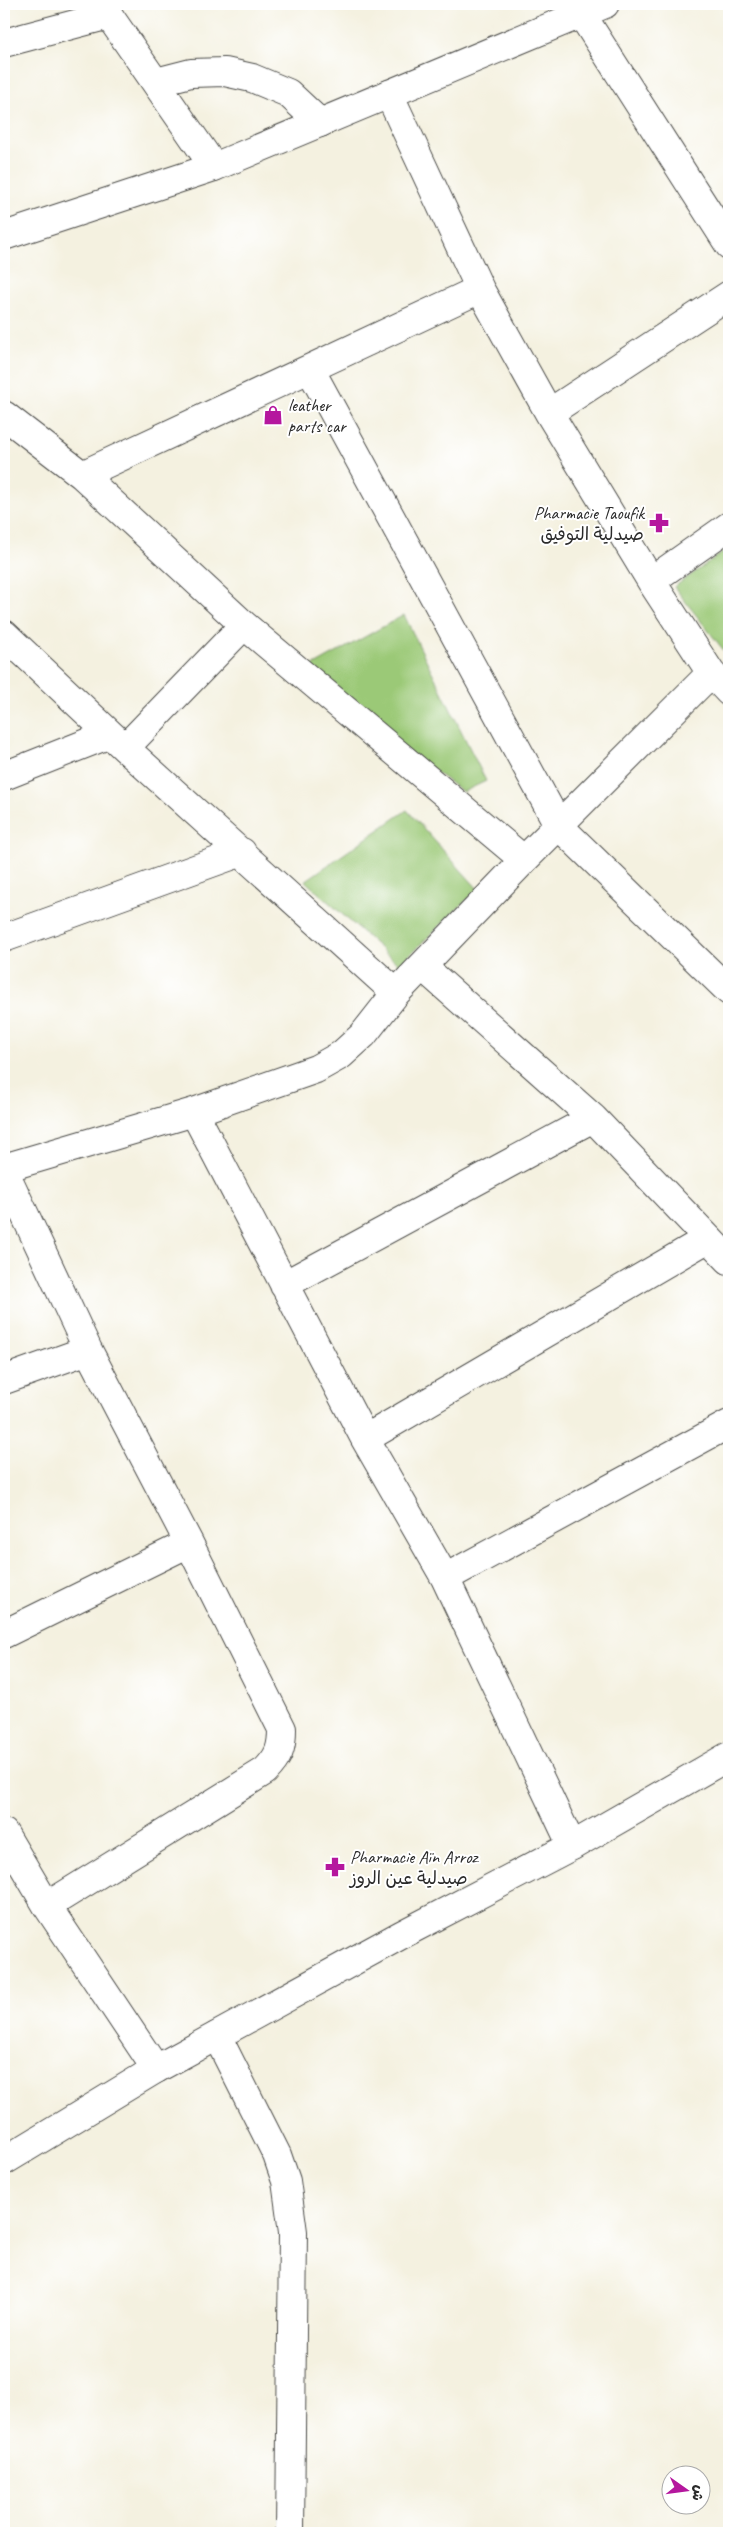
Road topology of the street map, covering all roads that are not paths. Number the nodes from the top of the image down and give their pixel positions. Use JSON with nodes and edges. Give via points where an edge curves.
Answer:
{"nodes":[{"id":1,"x":105,"y":9,"type":"edge"},
{"id":2,"x":594,"y":9,"type":"edge"},
{"id":3,"x":4,"y":42,"type":"edge"},
{"id":4,"x":156,"y":82,"type":"junction"},
{"id":5,"x":389,"y":94,"type":"junction"},
{"id":6,"x":320,"y":123,"type":"junction"},
{"id":7,"x":214,"y":167,"type":"junction"},
{"id":8,"x":4,"y":236,"type":"edge"},
{"id":9,"x":729,"y":245,"type":"edge"},
{"id":10,"x":480,"y":289,"type":"junction"},
{"id":11,"x":729,"y":295,"type":"edge"},
{"id":12,"x":310,"y":369,"type":"junction"},
{"id":13,"x":549,"y":413,"type":"junction"},
{"id":14,"x":4,"y":415,"type":"edge"},
{"id":15,"x":82,"y":475,"type":"junction"},
{"id":16,"x":729,"y":526,"type":"edge"},
{"id":17,"x":651,"y":581,"type":"junction"},
{"id":18,"x":244,"y":624,"type":"junction"},
{"id":19,"x":4,"y":634,"type":"edge"},
{"id":20,"x":711,"y":673,"type":"junction"},
{"id":21,"x":729,"y":692,"type":"edge"},
{"id":22,"x":118,"y":741,"type":"junction"},
{"id":23,"x":4,"y":776,"type":"edge"},
{"id":24,"x":559,"y":826,"type":"junction"},
{"id":25,"x":242,"y":852,"type":"junction"},
{"id":26,"x":524,"y":860,"type":"junction"},
{"id":27,"x":4,"y":938,"type":"edge"},
{"id":28,"x":422,"y":966,"type":"junction"},
{"id":29,"x":729,"y":991,"type":"edge"},
{"id":30,"x":396,"y":993,"type":"junction"},
{"id":31,"x":194,"y":1112,"type":"junction"},
{"id":32,"x":592,"y":1118,"type":"junction"},
{"id":33,"x":4,"y":1169,"type":"edge"},
{"id":34,"x":707,"y":1239,"type":"junction"},
{"id":35,"x":729,"y":1260,"type":"edge"},
{"id":36,"x":284,"y":1285,"type":"junction"},
{"id":37,"x":88,"y":1350,"type":"junction"},
{"id":38,"x":4,"y":1380,"type":"edge"},
{"id":39,"x":729,"y":1424,"type":"edge"},
{"id":40,"x":365,"y":1439,"type":"junction"},
{"id":41,"x":189,"y":1543,"type":"junction"},
{"id":42,"x":445,"y":1578,"type":"junction"},
{"id":43,"x":4,"y":1634,"type":"edge"},
{"id":44,"x":729,"y":1756,"type":"edge"},
{"id":45,"x":4,"y":1833,"type":"edge"},
{"id":46,"x":572,"y":1846,"type":"junction"},
{"id":47,"x":47,"y":1906,"type":"junction"},
{"id":48,"x":217,"y":2036,"type":"junction"},
{"id":49,"x":156,"y":2069,"type":"junction"},
{"id":50,"x":4,"y":2161,"type":"edge"},
{"id":51,"x":290,"y":2533,"type":"edge"}],
"edges":[{"from":1,"to":3,"type":"street"},
{"from":1,"to":4,"type":"street"},
{"from":2,"to":5,"type":"street"},
{"from":2,"to":9,"type":"street"},
{"from":4,"to":6,"type":"street","via":[[190,73],[226,72],[252,78],[288,93]]},
{"from":4,"to":7,"type":"street"},
{"from":5,"to":6,"type":"street"},
{"from":5,"to":10,"type":"street"},
{"from":6,"to":7,"type":"street"},
{"from":7,"to":8,"type":"street"},
{"from":10,"to":12,"type":"street"},
{"from":10,"to":13,"type":"street"},
{"from":11,"to":13,"type":"street"},
{"from":12,"to":15,"type":"street"},
{"from":12,"to":24,"type":"street"},
{"from":13,"to":17,"type":"street"},
{"from":14,"to":15,"type":"street"},
{"from":15,"to":18,"type":"street"},
{"from":16,"to":17,"type":"street"},
{"from":17,"to":20,"type":"street"},
{"from":18,"to":22,"type":"street"},
{"from":18,"to":26,"type":"street"},
{"from":19,"to":22,"type":"street"},
{"from":20,"to":21,"type":"street"},
{"from":20,"to":24,"type":"street"},
{"from":22,"to":23,"type":"street"},
{"from":22,"to":25,"type":"street"},
{"from":24,"to":26,"type":"street"},
{"from":24,"to":29,"type":"street"},
{"from":25,"to":27,"type":"street"},
{"from":25,"to":30,"type":"street"},
{"from":26,"to":28,"type":"street"},
{"from":28,"to":30,"type":"street"},
{"from":28,"to":32,"type":"street"},
{"from":30,"to":31,"type":"street","via":[[364,1034],[341,1055],[316,1069]]},
{"from":31,"to":33,"type":"street"},
{"from":31,"to":36,"type":"street"},
{"from":32,"to":34,"type":"street"},
{"from":32,"to":36,"type":"street"},
{"from":33,"to":37,"type":"street"},
{"from":34,"to":35,"type":"street"},
{"from":34,"to":40,"type":"street"},
{"from":36,"to":40,"type":"street"},
{"from":37,"to":38,"type":"street"},
{"from":37,"to":41,"type":"street"},
{"from":39,"to":42,"type":"street"},
{"from":40,"to":42,"type":"street"},
{"from":41,"to":43,"type":"street"},
{"from":41,"to":47,"type":"street","via":[[282,1729],[282,1746],[276,1760],[265,1771]]},
{"from":42,"to":46,"type":"street"},
{"from":44,"to":46,"type":"street"},
{"from":45,"to":47,"type":"street"},
{"from":46,"to":48,"type":"street","via":[[400,1935]]},
{"from":47,"to":49,"type":"street"},
{"from":48,"to":49,"type":"street"},
{"from":48,"to":51,"type":"street","via":[[278,2155],[291,2207]]},
{"from":49,"to":50,"type":"street"}]}
